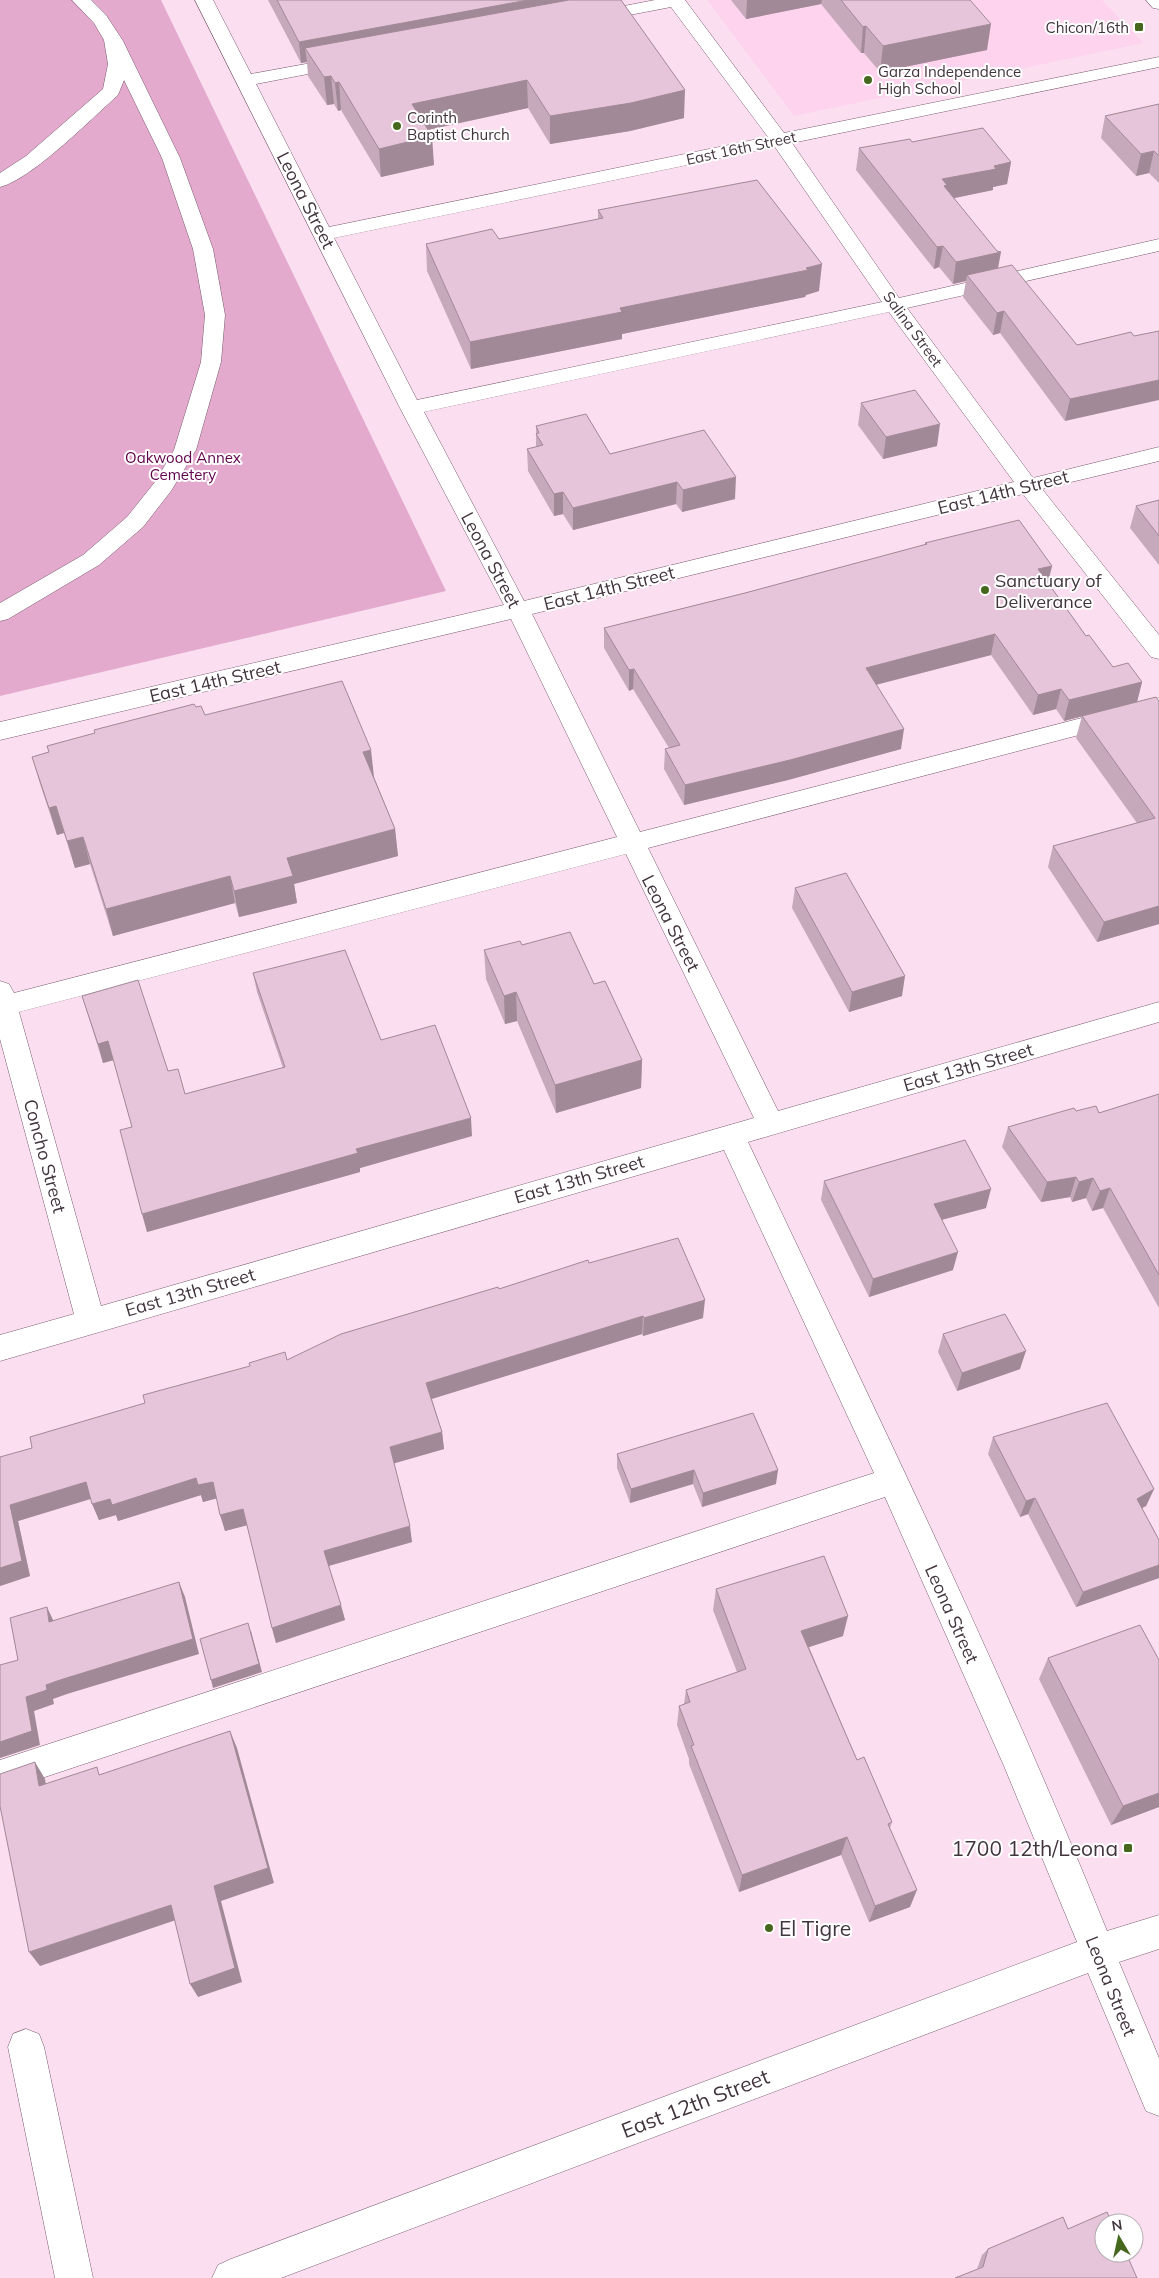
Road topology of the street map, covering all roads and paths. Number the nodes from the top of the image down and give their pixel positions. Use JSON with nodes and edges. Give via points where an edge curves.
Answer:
{"nodes":[{"id":1,"x":81,"y":0,"type":"edge"},
{"id":2,"x":204,"y":0,"type":"edge"},
{"id":3,"x":1155,"y":0,"type":"edge"},
{"id":4,"x":676,"y":1,"type":"edge"},
{"id":5,"x":1159,"y":4,"type":"edge"},
{"id":6,"x":578,"y":20,"type":"edge"},
{"id":7,"x":114,"y":41,"type":"junction"},
{"id":8,"x":366,"y":58,"type":"edge"},
{"id":9,"x":1159,"y":62,"type":"edge"},
{"id":10,"x":245,"y":81,"type":"junction"},
{"id":11,"x":780,"y":140,"type":"junction"},
{"id":12,"x":0,"y":181,"type":"edge"},
{"id":13,"x":323,"y":234,"type":"junction"},
{"id":14,"x":1159,"y":245,"type":"edge"},
{"id":15,"x":894,"y":305,"type":"junction"},
{"id":16,"x":411,"y":408,"type":"junction"},
{"id":17,"x":1159,"y":454,"type":"edge"},
{"id":18,"x":1028,"y":486,"type":"junction"},
{"id":19,"x":518,"y":610,"type":"junction"},
{"id":20,"x":0,"y":613,"type":"edge"},
{"id":21,"x":1159,"y":651,"type":"edge"},
{"id":22,"x":1159,"y":706,"type":"edge"},
{"id":23,"x":0,"y":731,"type":"edge"},
{"id":24,"x":631,"y":842,"type":"junction"},
{"id":25,"x":1,"y":1001,"type":"edge"},
{"id":26,"x":1159,"y":1012,"type":"edge"},
{"id":27,"x":771,"y":1124,"type":"junction"},
{"id":28,"x":731,"y":1136,"type":"junction"},
{"id":29,"x":91,"y":1322,"type":"junction"},
{"id":30,"x":0,"y":1348,"type":"edge"},
{"id":31,"x":893,"y":1480,"type":"junction"},
{"id":32,"x":0,"y":1776,"type":"edge"},
{"id":33,"x":1159,"y":1932,"type":"edge"},
{"id":34,"x":1097,"y":1952,"type":"junction"},
{"id":35,"x":26,"y":2047,"type":"dead end"},
{"id":36,"x":1159,"y":2098,"type":"edge"},
{"id":37,"x":74,"y":2278,"type":"edge"},
{"id":38,"x":231,"y":2278,"type":"edge"}],
"edges":[{"from":1,"to":7,"type":"street","via":[[105,24]]},
{"from":2,"to":10,"type":"street","name":"Leona Street"},
{"from":3,"to":5,"type":"street"},
{"from":4,"to":6,"type":"street"},
{"from":4,"to":11,"type":"street","name":"Salina Street"},
{"from":7,"to":12,"type":"street","via":[[118,75],[112,90],[33,160]]},
{"from":7,"to":20,"type":"street","via":[[171,158],[203,249],[216,315],[211,362],[185,450],[135,522],[92,560]]},
{"from":8,"to":10,"type":"street"},
{"from":9,"to":11,"type":"street","name":"East 16th Street"},
{"from":10,"to":13,"type":"street","name":"Leona Street"},
{"from":11,"to":13,"type":"street","name":"East 16th Street"},
{"from":11,"to":15,"type":"street","name":"Salina Street"},
{"from":13,"to":16,"type":"street","name":"Leona Street"},
{"from":14,"to":15,"type":"street"},
{"from":15,"to":16,"type":"street"},
{"from":15,"to":18,"type":"street","name":"Salina Street"},
{"from":16,"to":19,"type":"street","name":"Leona Street"},
{"from":17,"to":18,"type":"street","name":"East 14th Street"},
{"from":18,"to":19,"type":"street","name":"East 14th Street"},
{"from":18,"to":21,"type":"street","name":"Salina Street"},
{"from":19,"to":23,"type":"street","name":"East 14th Street"},
{"from":19,"to":24,"type":"street","name":"Leona Street"},
{"from":22,"to":24,"type":"street"},
{"from":24,"to":25,"type":"street"},
{"from":24,"to":27,"type":"street","name":"Leona Street"},
{"from":25,"to":29,"type":"street","name":"Concho Street"},
{"from":26,"to":27,"type":"street","name":"East 13th Street"},
{"from":27,"to":28,"type":"street","name":"East 13th Street"},
{"from":28,"to":29,"type":"street","name":"East 13th Street"},
{"from":28,"to":31,"type":"street","name":"Leona Street"},
{"from":29,"to":30,"type":"street","name":"East 13th Street"},
{"from":31,"to":32,"type":"street"},
{"from":31,"to":34,"type":"street","name":"Leona Street","via":[[1054,1845]]},
{"from":33,"to":34,"type":"street","name":"East 12th Street"},
{"from":34,"to":36,"type":"street","name":"Leona Street"},
{"from":34,"to":38,"type":"street","name":"East 12th Street"},
{"from":35,"to":37,"type":"street"}]}
